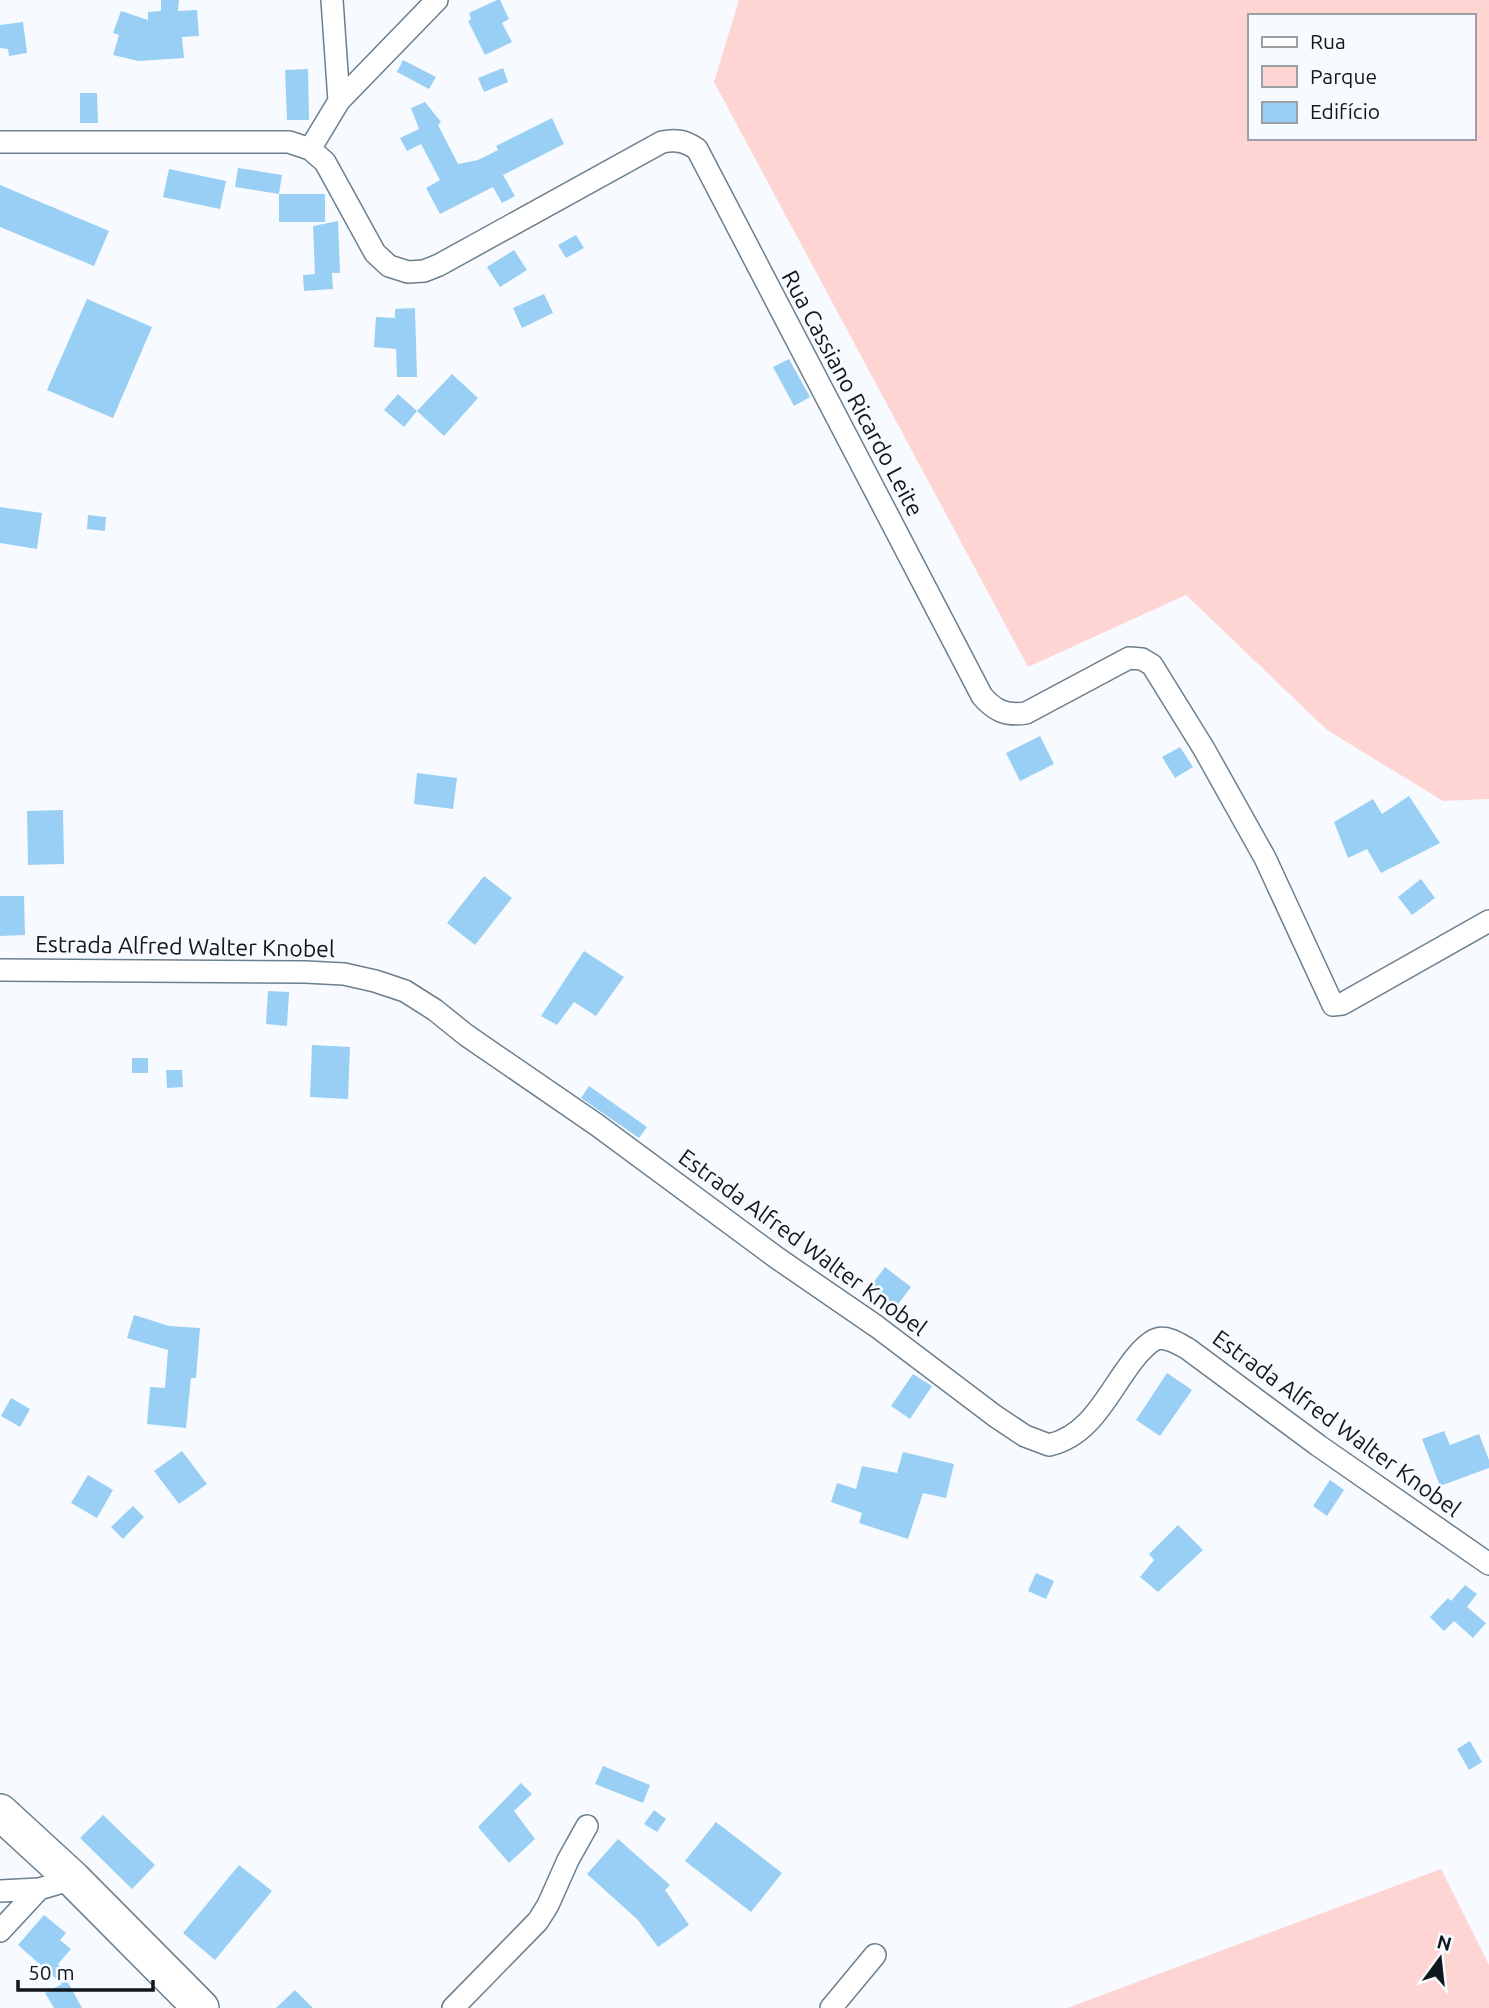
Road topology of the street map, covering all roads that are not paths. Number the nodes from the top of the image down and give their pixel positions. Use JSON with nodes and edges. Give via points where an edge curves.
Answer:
{"nodes":[{"id":1,"x":332,"y":0,"type":"edge"},
{"id":2,"x":438,"y":0,"type":"edge"},
{"id":3,"x":339,"y":102,"type":"junction"},
{"id":4,"x":0,"y":142,"type":"edge"},
{"id":5,"x":310,"y":149,"type":"junction"},
{"id":6,"x":1489,"y":921,"type":"edge"},
{"id":7,"x":0,"y":970,"type":"edge"},
{"id":8,"x":1489,"y":1564,"type":"edge"},
{"id":9,"x":0,"y":1812,"type":"edge"},
{"id":10,"x":587,"y":1826,"type":"dead end"},
{"id":11,"x":72,"y":1879,"type":"junction"},
{"id":12,"x":39,"y":1889,"type":"junction"},
{"id":13,"x":0,"y":1891,"type":"edge"},
{"id":14,"x":0,"y":1931,"type":"edge"},
{"id":15,"x":875,"y":1955,"type":"dead end"},
{"id":16,"x":201,"y":2008,"type":"edge"},
{"id":17,"x":453,"y":2008,"type":"edge"},
{"id":18,"x":831,"y":2008,"type":"edge"}],
"edges":[{"from":1,"to":3,"type":"street"},
{"from":2,"to":3,"type":"street"},
{"from":3,"to":5,"type":"street"},
{"from":4,"to":5,"type":"street","via":[[289,142]]},
{"from":5,"to":6,"type":"street","name":"Rua Cassiano Ricardo Leite","via":[[325,162],[376,253],[389,265],[408,272],[439,265],[662,142],[688,143],[697,149],[991,707],[1003,713],[1026,713],[1122,660],[1142,659],[1152,665],[1265,858],[1333,1005]]},
{"from":7,"to":8,"type":"street","name":"Estrada Alfred Walter Knobel","via":[[305,972],[365,978],[405,991],[1025,1436],[1049,1444],[1078,1432],[1148,1344],[1158,1338],[1171,1340]]},
{"from":9,"to":11,"type":"main road"},
{"from":10,"to":17,"type":"street","via":[[538,1921]]},
{"from":11,"to":12,"type":"street"},
{"from":11,"to":16,"type":"main road"},
{"from":12,"to":13,"type":"street"},
{"from":12,"to":14,"type":"street"},
{"from":15,"to":18,"type":"street"}]}
